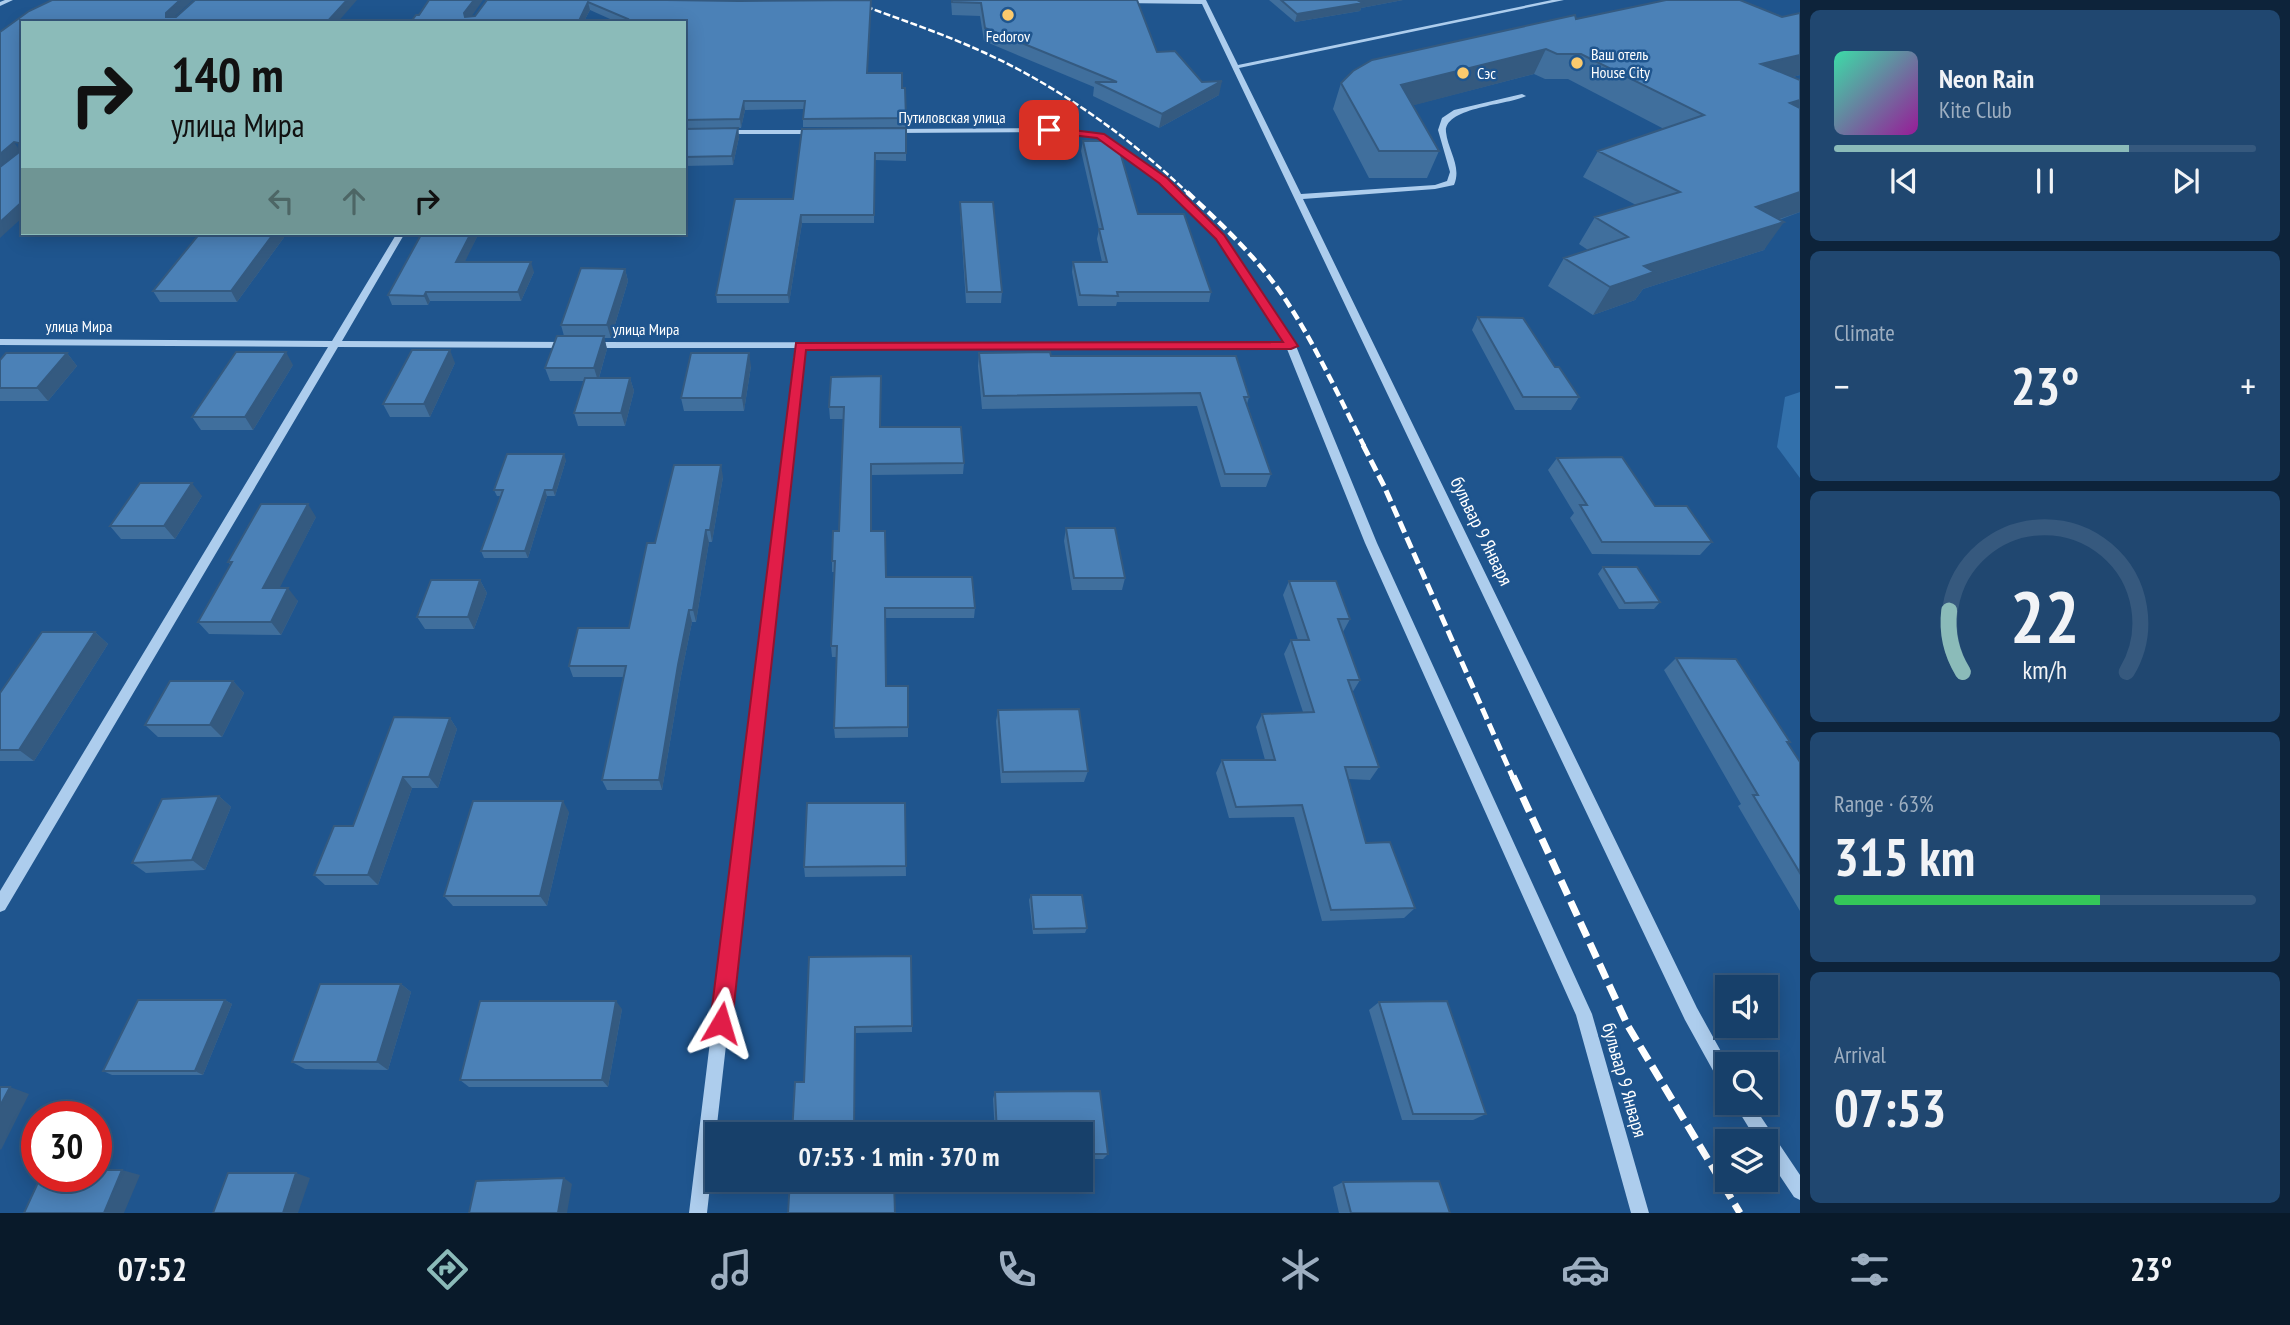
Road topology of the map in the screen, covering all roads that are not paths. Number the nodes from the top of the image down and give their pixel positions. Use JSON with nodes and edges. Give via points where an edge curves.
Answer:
{"nodes":[{"id":1,"x":10,"y":0,"type":"edge"},
{"id":2,"x":1561,"y":0,"type":"edge"},
{"id":3,"x":1107,"y":1,"type":"edge"},
{"id":4,"x":1203,"y":1,"type":"edge"},
{"id":5,"x":0,"y":4,"type":"edge"},
{"id":6,"x":1236,"y":67,"type":"junction"},
{"id":7,"x":1522,"y":96,"type":"edge"},
{"id":8,"x":887,"y":131,"type":"edge"},
{"id":9,"x":711,"y":132,"type":"edge"},
{"id":10,"x":833,"y":132,"type":"edge"},
{"id":11,"x":1298,"y":197,"type":"junction"},
{"id":12,"x":400,"y":235,"type":"edge"},
{"id":13,"x":0,"y":342,"type":"edge"},
{"id":14,"x":335,"y":343,"type":"junction"},
{"id":15,"x":800,"y":346,"type":"junction"},
{"id":16,"x":1291,"y":346,"type":"junction"},
{"id":17,"x":0,"y":905,"type":"edge"},
{"id":18,"x":1715,"y":1057,"type":"edge"},
{"id":19,"x":1750,"y":1115,"type":"edge"},
{"id":20,"x":1800,"y":1191,"type":"edge"},
{"id":21,"x":698,"y":1213,"type":"edge"},
{"id":22,"x":1640,"y":1213,"type":"edge"}],
"edges":[{"from":1,"to":5,"type":"street"},
{"from":2,"to":6,"type":"street"},
{"from":3,"to":4,"type":"street"},
{"from":4,"to":6,"type":"street","name":"бульвар 9 Января"},
{"from":6,"to":11,"type":"street","name":"бульвар 9 Января"},
{"from":7,"to":11,"type":"lane","via":[[1457,112],[1445,120],[1442,130],[1454,172],[1451,183]]},
{"from":8,"to":16,"type":"street","name":"Путиловская улица","via":[[1049,130],[1100,136],[1163,180],[1220,237]]},
{"from":9,"to":10,"type":"street"},
{"from":11,"to":18,"type":"street","name":"бульвар 9 Января"},
{"from":12,"to":14,"type":"street"},
{"from":13,"to":14,"type":"street","name":"улица Мира"},
{"from":14,"to":15,"type":"street","name":"улица Мира"},
{"from":14,"to":17,"type":"street"},
{"from":15,"to":16,"type":"street","name":"улица Мира"},
{"from":15,"to":21,"type":"street"},
{"from":16,"to":22,"type":"street","name":"бульвар 9 Января","via":[[1371,542],[1584,1014]]},
{"from":19,"to":20,"type":"street"}]}
